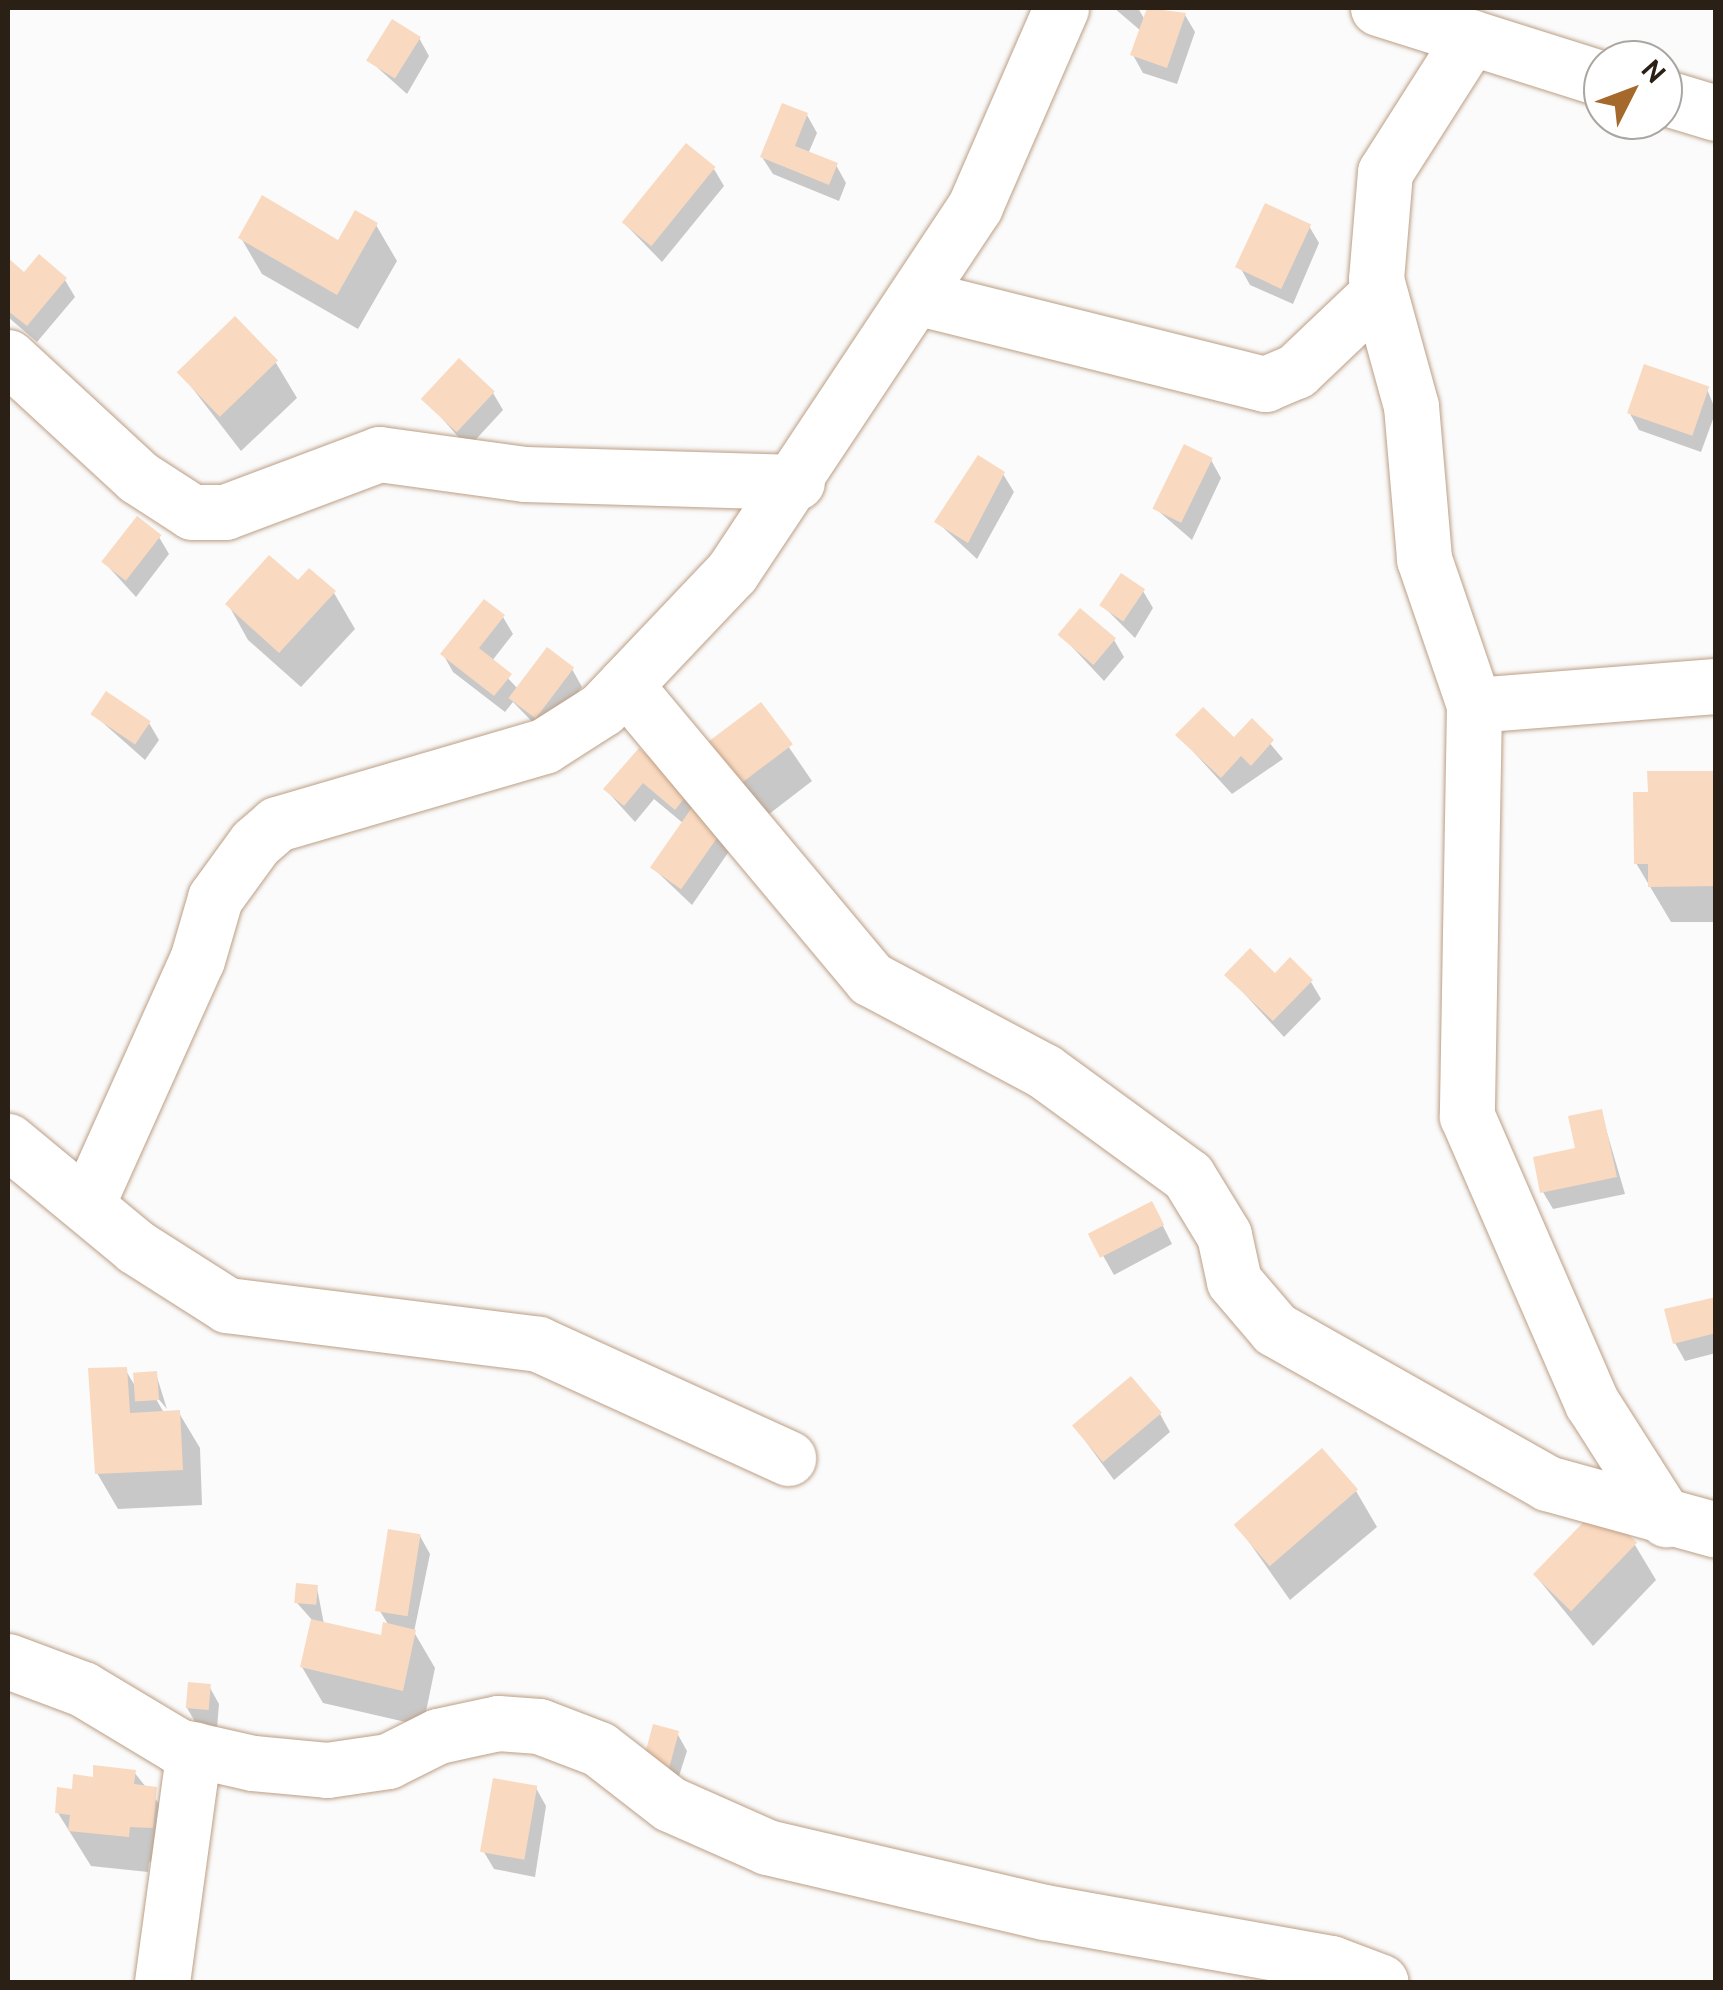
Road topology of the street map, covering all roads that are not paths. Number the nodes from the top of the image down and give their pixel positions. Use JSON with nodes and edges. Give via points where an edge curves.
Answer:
{"nodes":[{"id":1,"x":1061,"y":8,"type":"edge"},
{"id":2,"x":1378,"y":8,"type":"edge"},
{"id":3,"x":1471,"y":37,"type":"junction"},
{"id":4,"x":1583,"y":73,"type":"edge"},
{"id":5,"x":1683,"y":103,"type":"edge"},
{"id":6,"x":1716,"y":113,"type":"edge"},
{"id":7,"x":1378,"y":294,"type":"junction"},
{"id":8,"x":916,"y":297,"type":"junction"},
{"id":9,"x":8,"y":357,"type":"edge"},
{"id":10,"x":797,"y":482,"type":"junction"},
{"id":11,"x":625,"y":685,"type":"junction"},
{"id":12,"x":1716,"y":686,"type":"edge"},
{"id":13,"x":1474,"y":705,"type":"junction"},
{"id":14,"x":8,"y":1142,"type":"edge"},
{"id":15,"x":88,"y":1202,"type":"junction"},
{"id":16,"x":788,"y":1458,"type":"dead end"},
{"id":17,"x":1691,"y":1524,"type":"edge"},
{"id":18,"x":8,"y":1662,"type":"edge"},
{"id":19,"x":194,"y":1749,"type":"junction"},
{"id":20,"x":162,"y":1982,"type":"edge"},
{"id":21,"x":1381,"y":1982,"type":"edge"}],
"edges":[{"from":1,"to":8,"type":"street","via":[[1011,136]]},
{"from":2,"to":3,"type":"street"},
{"from":3,"to":4,"type":"street"},
{"from":3,"to":7,"type":"street","via":[[1384,172]]},
{"from":5,"to":6,"type":"street"},
{"from":7,"to":8,"type":"street","via":[[1296,370],[1265,384]]},
{"from":7,"to":13,"type":"street","via":[[1411,406],[1424,560]]},
{"from":8,"to":10,"type":"street"},
{"from":9,"to":10,"type":"street","via":[[138,477],[192,512],[226,512],[379,454],[525,474]]},
{"from":10,"to":11,"type":"street","via":[[732,572]]},
{"from":11,"to":15,"type":"street","via":[[544,746],[277,824],[254,844],[215,898],[197,960]]},
{"from":11,"to":17,"type":"street","via":[[870,979],[1044,1071],[1188,1176],[1224,1235],[1234,1280],[1274,1329],[1493,1458]]},
{"from":12,"to":13,"type":"street"},
{"from":13,"to":17,"type":"street","via":[[1467,1116],[1592,1403]]},
{"from":14,"to":15,"type":"street"},
{"from":15,"to":16,"type":"street","via":[[136,1247],[228,1305],[538,1344]]},
{"from":18,"to":19,"type":"street","via":[[83,1688]]},
{"from":19,"to":20,"type":"street"},
{"from":19,"to":21,"type":"street","via":[[327,1770],[388,1761],[438,1736],[498,1723],[539,1726],[599,1749],[670,1804],[767,1847],[1099,1923],[1331,1963]]}]}
